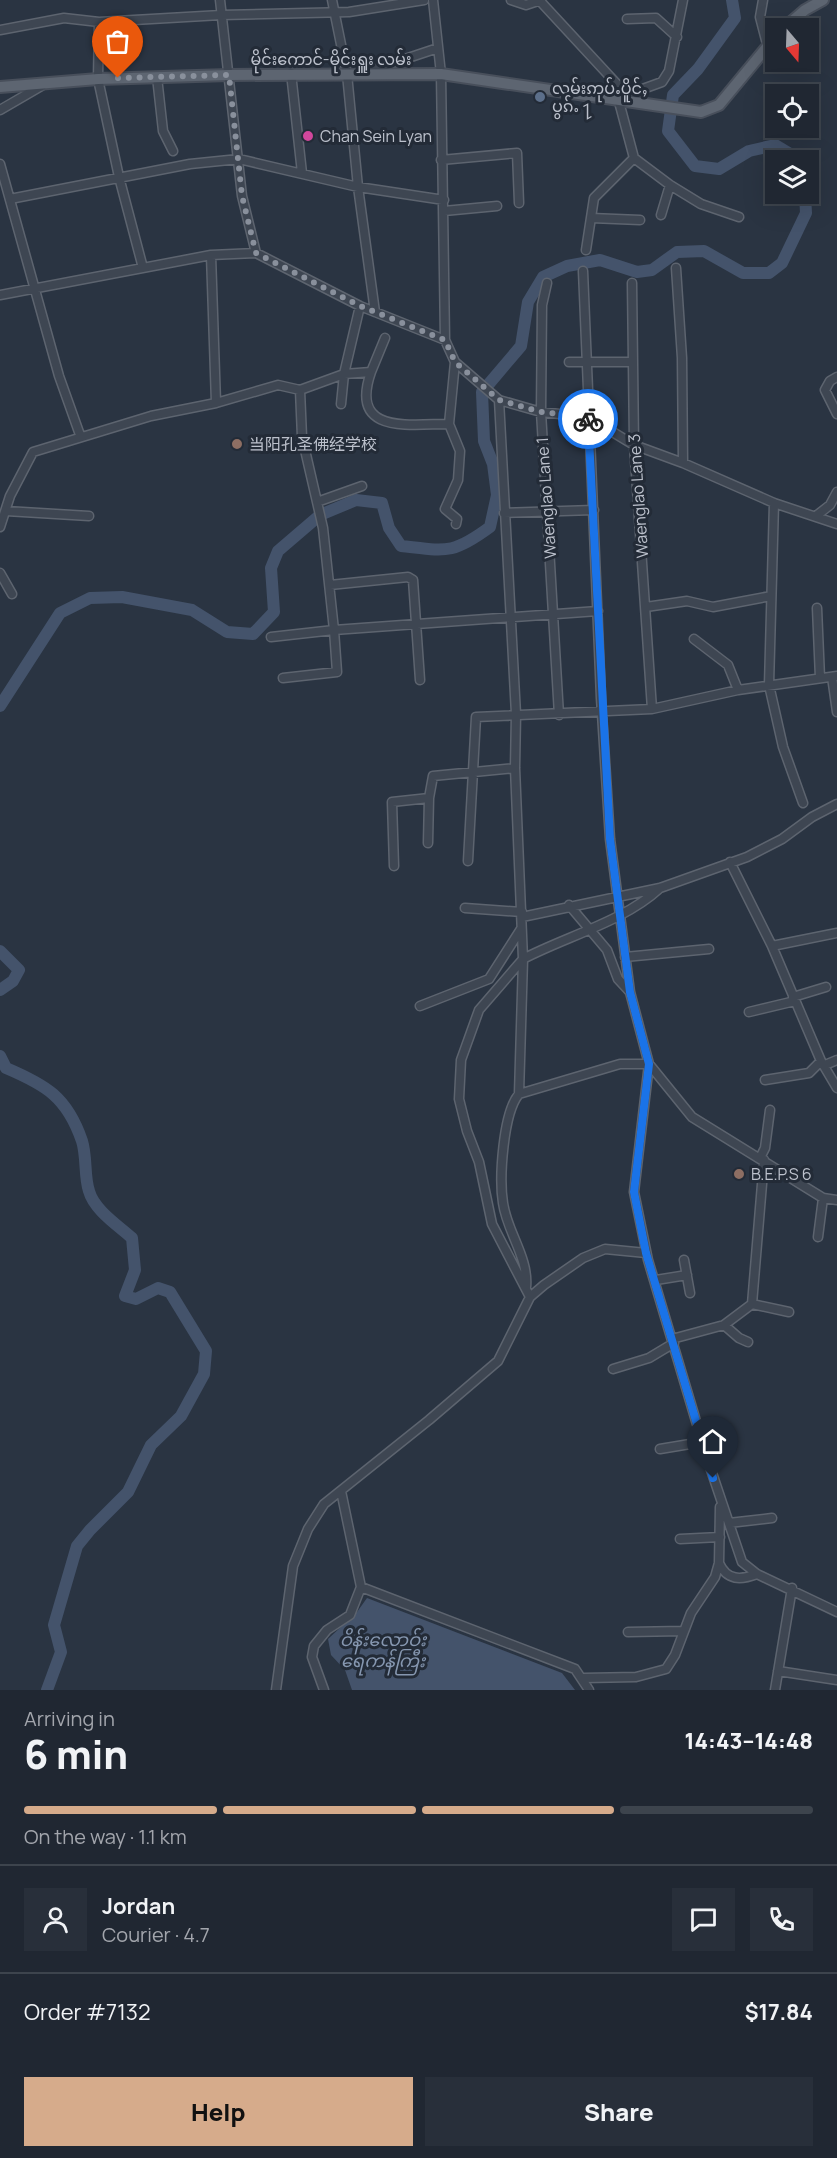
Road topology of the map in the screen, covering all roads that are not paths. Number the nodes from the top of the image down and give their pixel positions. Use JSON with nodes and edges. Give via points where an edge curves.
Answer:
{"nodes":[{"id":1,"x":220,"y":0,"type":"edge"},
{"id":2,"x":332,"y":0,"type":"edge"},
{"id":3,"x":424,"y":0,"type":"edge"},
{"id":4,"x":433,"y":0,"type":"edge"},
{"id":5,"x":512,"y":0,"type":"edge"},
{"id":6,"x":540,"y":0,"type":"edge"},
{"id":7,"x":683,"y":0,"type":"edge"},
{"id":8,"x":763,"y":0,"type":"edge"},
{"id":9,"x":823,"y":0,"type":"edge"},
{"id":10,"x":334,"y":12,"type":"junction"},
{"id":11,"x":221,"y":15,"type":"junction"},
{"id":12,"x":796,"y":18,"type":"edge"},
{"id":13,"x":627,"y":19,"type":"dead end"},
{"id":14,"x":99,"y":22,"type":"junction"},
{"id":15,"x":0,"y":30,"type":"edge"},
{"id":16,"x":677,"y":38,"type":"junction"},
{"id":17,"x":765,"y":40,"type":"edge"},
{"id":18,"x":765,"y":45,"type":"edge"},
{"id":19,"x":438,"y":48,"type":"junction"},
{"id":20,"x":366,"y":72,"type":"junction"},
{"id":21,"x":291,"y":73,"type":"junction"},
{"id":22,"x":347,"y":74,"type":"junction"},
{"id":23,"x":441,"y":74,"type":"junction"},
{"id":24,"x":229,"y":75,"type":"junction"},
{"id":25,"x":157,"y":77,"type":"junction"},
{"id":26,"x":98,"y":79,"type":"junction"},
{"id":27,"x":43,"y":85,"type":"junction"},
{"id":28,"x":0,"y":87,"type":"edge"},
{"id":29,"x":622,"y":96,"type":"junction"},
{"id":30,"x":0,"y":110,"type":"edge"},
{"id":31,"x":173,"y":151,"type":"dead end"},
{"id":32,"x":634,"y":158,"type":"junction"},
{"id":33,"x":239,"y":159,"type":"junction"},
{"id":34,"x":441,"y":160,"type":"junction"},
{"id":35,"x":0,"y":164,"type":"edge"},
{"id":36,"x":302,"y":173,"type":"junction"},
{"id":37,"x":119,"y":177,"type":"junction"},
{"id":38,"x":670,"y":185,"type":"junction"},
{"id":39,"x":358,"y":187,"type":"junction"},
{"id":40,"x":10,"y":199,"type":"junction"},
{"id":41,"x":444,"y":200,"type":"junction"},
{"id":42,"x":519,"y":203,"type":"dead end"},
{"id":43,"x":497,"y":206,"type":"dead end"},
{"id":44,"x":444,"y":211,"type":"junction"},
{"id":45,"x":661,"y":215,"type":"dead end"},
{"id":46,"x":591,"y":218,"type":"junction"},
{"id":47,"x":739,"y":218,"type":"dead end"},
{"id":48,"x":640,"y":220,"type":"dead end"},
{"id":49,"x":586,"y":250,"type":"dead end"},
{"id":50,"x":256,"y":253,"type":"junction"},
{"id":51,"x":211,"y":255,"type":"junction"},
{"id":52,"x":143,"y":268,"type":"junction"},
{"id":53,"x":676,"y":268,"type":"dead end"},
{"id":54,"x":583,"y":271,"type":"dead end"},
{"id":55,"x":547,"y":283,"type":"dead end"},
{"id":56,"x":632,"y":283,"type":"dead end"},
{"id":57,"x":36,"y":290,"type":"junction"},
{"id":58,"x":0,"y":295,"type":"edge"},
{"id":59,"x":360,"y":306,"type":"junction"},
{"id":60,"x":375,"y":312,"type":"junction"},
{"id":61,"x":385,"y":338,"type":"dead end"},
{"id":62,"x":445,"y":340,"type":"junction"},
{"id":63,"x":586,"y":361,"type":"junction"},
{"id":64,"x":455,"y":362,"type":"junction"},
{"id":65,"x":568,"y":362,"type":"dead end"},
{"id":66,"x":633,"y":362,"type":"junction"},
{"id":67,"x":371,"y":372,"type":"junction"},
{"id":68,"x":344,"y":374,"type":"junction"},
{"id":69,"x":837,"y":377,"type":"edge"},
{"id":70,"x":300,"y":390,"type":"junction"},
{"id":71,"x":495,"y":398,"type":"junction"},
{"id":72,"x":216,"y":403,"type":"junction"},
{"id":73,"x":341,"y":404,"type":"dead end"},
{"id":74,"x":541,"y":412,"type":"junction"},
{"id":75,"x":837,"y":414,"type":"edge"},
{"id":76,"x":588,"y":417,"type":"junction"},
{"id":77,"x":449,"y":424,"type":"junction"},
{"id":78,"x":80,"y":435,"type":"junction"},
{"id":79,"x":634,"y":445,"type":"junction"},
{"id":80,"x":683,"y":463,"type":"junction"},
{"id":81,"x":362,"y":486,"type":"dead end"},
{"id":82,"x":837,"y":492,"type":"edge"},
{"id":83,"x":317,"y":502,"type":"junction"},
{"id":84,"x":774,"y":503,"type":"junction"},
{"id":85,"x":594,"y":510,"type":"junction"},
{"id":86,"x":6,"y":511,"type":"junction"},
{"id":87,"x":547,"y":512,"type":"junction"},
{"id":88,"x":504,"y":513,"type":"junction"},
{"id":89,"x":89,"y":516,"type":"dead end"},
{"id":90,"x":816,"y":516,"type":"junction"},
{"id":91,"x":456,"y":524,"type":"dead end"},
{"id":92,"x":837,"y":524,"type":"edge"},
{"id":93,"x":0,"y":527,"type":"edge"},
{"id":94,"x":0,"y":573,"type":"edge"},
{"id":95,"x":330,"y":585,"type":"junction"},
{"id":96,"x":12,"y":594,"type":"dead end"},
{"id":97,"x":771,"y":596,"type":"junction"},
{"id":98,"x":646,"y":608,"type":"junction"},
{"id":99,"x":817,"y":608,"type":"dead end"},
{"id":100,"x":598,"y":611,"type":"junction"},
{"id":101,"x":553,"y":614,"type":"junction"},
{"id":102,"x":510,"y":618,"type":"junction"},
{"id":103,"x":416,"y":622,"type":"junction"},
{"id":104,"x":334,"y":630,"type":"junction"},
{"id":105,"x":271,"y":637,"type":"dead end"},
{"id":106,"x":694,"y":639,"type":"dead end"},
{"id":107,"x":834,"y":676,"type":"edge"},
{"id":108,"x":284,"y":678,"type":"dead end"},
{"id":109,"x":820,"y":678,"type":"junction"},
{"id":110,"x":420,"y":680,"type":"dead end"},
{"id":111,"x":769,"y":685,"type":"junction"},
{"id":112,"x":738,"y":690,"type":"junction"},
{"id":113,"x":652,"y":709,"type":"junction"},
{"id":114,"x":602,"y":712,"type":"junction"},
{"id":115,"x":837,"y":712,"type":"edge"},
{"id":116,"x":516,"y":714,"type":"junction"},
{"id":117,"x":559,"y":714,"type":"junction"},
{"id":118,"x":515,"y":768,"type":"junction"},
{"id":119,"x":471,"y":772,"type":"junction"},
{"id":120,"x":429,"y":798,"type":"junction"},
{"id":121,"x":803,"y":803,"type":"dead end"},
{"id":122,"x":837,"y":804,"type":"edge"},
{"id":123,"x":428,"y":843,"type":"dead end"},
{"id":124,"x":468,"y":861,"type":"dead end"},
{"id":125,"x":730,"y":862,"type":"junction"},
{"id":126,"x":394,"y":866,"type":"dead end"},
{"id":127,"x":660,"y":888,"type":"junction"},
{"id":128,"x":616,"y":896,"type":"junction"},
{"id":129,"x":569,"y":905,"type":"junction"},
{"id":130,"x":465,"y":908,"type":"dead end"},
{"id":131,"x":522,"y":915,"type":"junction"},
{"id":132,"x":619,"y":915,"type":"junction"},
{"id":133,"x":522,"y":928,"type":"junction"},
{"id":134,"x":591,"y":928,"type":"junction"},
{"id":135,"x":837,"y":933,"type":"edge"},
{"id":136,"x":772,"y":946,"type":"junction"},
{"id":137,"x":710,"y":949,"type":"dead end"},
{"id":138,"x":625,"y":957,"type":"junction"},
{"id":139,"x":523,"y":959,"type":"junction"},
{"id":140,"x":826,"y":987,"type":"dead end"},
{"id":141,"x":630,"y":992,"type":"junction"},
{"id":142,"x":794,"y":999,"type":"junction"},
{"id":143,"x":420,"y":1006,"type":"dead end"},
{"id":144,"x":749,"y":1012,"type":"dead end"},
{"id":145,"x":837,"y":1060,"type":"edge"},
{"id":146,"x":823,"y":1063,"type":"junction"},
{"id":147,"x":649,"y":1064,"type":"junction"},
{"id":148,"x":765,"y":1080,"type":"dead end"},
{"id":149,"x":837,"y":1088,"type":"edge"},
{"id":150,"x":519,"y":1094,"type":"junction"},
{"id":151,"x":770,"y":1110,"type":"dead end"},
{"id":152,"x":762,"y":1159,"type":"junction"},
{"id":153,"x":823,"y":1198,"type":"junction"},
{"id":154,"x":837,"y":1200,"type":"edge"},
{"id":155,"x":818,"y":1237,"type":"dead end"},
{"id":156,"x":646,"y":1253,"type":"junction"},
{"id":157,"x":684,"y":1260,"type":"dead end"},
{"id":158,"x":687,"y":1275,"type":"junction"},
{"id":159,"x":656,"y":1280,"type":"junction"},
{"id":160,"x":690,"y":1293,"type":"dead end"},
{"id":161,"x":528,"y":1294,"type":"junction"},
{"id":162,"x":752,"y":1304,"type":"junction"},
{"id":163,"x":789,"y":1312,"type":"dead end"},
{"id":164,"x":724,"y":1325,"type":"junction"},
{"id":165,"x":673,"y":1341,"type":"junction"},
{"id":166,"x":748,"y":1342,"type":"dead end"},
{"id":167,"x":613,"y":1369,"type":"dead end"},
{"id":168,"x":702,"y":1442,"type":"junction"},
{"id":169,"x":660,"y":1449,"type":"dead end"},
{"id":170,"x":341,"y":1491,"type":"junction"},
{"id":171,"x":719,"y":1497,"type":"junction"},
{"id":172,"x":772,"y":1518,"type":"dead end"},
{"id":173,"x":729,"y":1523,"type":"junction"},
{"id":174,"x":720,"y":1537,"type":"junction"},
{"id":175,"x":680,"y":1539,"type":"dead end"},
{"id":176,"x":719,"y":1563,"type":"junction"},
{"id":177,"x":757,"y":1574,"type":"junction"},
{"id":178,"x":361,"y":1587,"type":"junction"},
{"id":179,"x":792,"y":1588,"type":"junction"},
{"id":180,"x":837,"y":1612,"type":"edge"},
{"id":181,"x":683,"y":1631,"type":"junction"},
{"id":182,"x":628,"y":1632,"type":"dead end"},
{"id":183,"x":778,"y":1671,"type":"junction"},
{"id":184,"x":584,"y":1678,"type":"junction"},
{"id":185,"x":837,"y":1680,"type":"edge"},
{"id":186,"x":276,"y":1690,"type":"edge"},
{"id":187,"x":324,"y":1690,"type":"edge"},
{"id":188,"x":589,"y":1690,"type":"edge"},
{"id":189,"x":775,"y":1690,"type":"edge"}],
"edges":[{"from":1,"to":11,"type":"street"},
{"from":2,"to":10,"type":"street"},
{"from":3,"to":10,"type":"street"},
{"from":4,"to":19,"type":"street"},
{"from":5,"to":6,"type":"street","via":[[526,5]]},
{"from":6,"to":29,"type":"street"},
{"from":7,"to":16,"type":"street"},
{"from":8,"to":17,"type":"street","via":[[760,17]]},
{"from":9,"to":12,"type":"main road"},
{"from":10,"to":11,"type":"street"},
{"from":10,"to":22,"type":"street"},
{"from":11,"to":14,"type":"street"},
{"from":11,"to":24,"type":"street"},
{"from":13,"to":16,"type":"street","via":[[656,18]]},
{"from":14,"to":15,"type":"street","via":[[64,18]]},
{"from":14,"to":26,"type":"street"},
{"from":16,"to":29,"type":"street","via":[[669,71],[662,82]]},
{"from":18,"to":29,"type":"main road","name":"မိုင်းကောင်-မိုင်းရှူး လမ်း","via":[[719,105],[701,112]]},
{"from":19,"to":20,"type":"street"},
{"from":19,"to":23,"type":"street"},
{"from":20,"to":22,"type":"main road","name":"မိုင်းကောင်-မိုင်းရှူး လမ်း"},
{"from":20,"to":23,"type":"main road","name":"မိုင်းကောင်-မိုင်းရှူး လမ်း"},
{"from":21,"to":22,"type":"main road","name":"မိုင်းကောင်-မိုင်းရှူး လမ်း"},
{"from":21,"to":24,"type":"main road","name":"မိုင်းကောင်-မိုင်းရှူး လမ်း"},
{"from":21,"to":36,"type":"street"},
{"from":22,"to":39,"type":"street"},
{"from":23,"to":29,"type":"main road","name":"မိုင်းကောင်-မိုင်းရှူး လမ်း"},
{"from":23,"to":34,"type":"street"},
{"from":24,"to":25,"type":"main road","name":"မိုင်းကောင်-မိုင်းရှူး လမ်း"},
{"from":24,"to":33,"type":"street"},
{"from":25,"to":26,"type":"main road","name":"မိုင်းကောင်-မိုင်းရှူး လမ်း"},
{"from":25,"to":31,"type":"street","via":[[163,131]]},
{"from":26,"to":27,"type":"main road","name":"မိုင်းကောင်-မိုင်းရှူး လမ်း"},
{"from":26,"to":37,"type":"street"},
{"from":27,"to":28,"type":"main road","name":"မိုင်းကောင်-မိုင်းရှူး လမ်း"},
{"from":27,"to":30,"type":"street"},
{"from":29,"to":32,"type":"street"},
{"from":32,"to":38,"type":"street"},
{"from":32,"to":46,"type":"street","via":[[594,198]]},
{"from":33,"to":36,"type":"street"},
{"from":33,"to":37,"type":"street"},
{"from":33,"to":50,"type":"street","via":[[242,196]]},
{"from":34,"to":41,"type":"street"},
{"from":34,"to":42,"type":"street","via":[[517,153]]},
{"from":35,"to":40,"type":"street"},
{"from":36,"to":39,"type":"street"},
{"from":37,"to":40,"type":"street"},
{"from":37,"to":52,"type":"street"},
{"from":38,"to":45,"type":"street"},
{"from":38,"to":47,"type":"street","via":[[701,204]]},
{"from":39,"to":41,"type":"street"},
{"from":39,"to":60,"type":"street"},
{"from":40,"to":57,"type":"street"},
{"from":41,"to":44,"type":"street"},
{"from":43,"to":44,"type":"street"},
{"from":44,"to":62,"type":"street"},
{"from":46,"to":48,"type":"street"},
{"from":46,"to":49,"type":"street"},
{"from":50,"to":51,"type":"street"},
{"from":50,"to":59,"type":"street"},
{"from":51,"to":52,"type":"street"},
{"from":51,"to":72,"type":"street"},
{"from":52,"to":57,"type":"street"},
{"from":53,"to":80,"type":"street"},
{"from":54,"to":63,"type":"street"},
{"from":55,"to":74,"type":"street","name":"Waenglao Lane 1","via":[[542,304]]},
{"from":56,"to":66,"type":"street","name":"Waenglao Lane 3"},
{"from":57,"to":58,"type":"street"},
{"from":57,"to":78,"type":"street"},
{"from":59,"to":60,"type":"street"},
{"from":59,"to":68,"type":"street"},
{"from":60,"to":62,"type":"street"},
{"from":61,"to":67,"type":"street"},
{"from":62,"to":64,"type":"street"},
{"from":63,"to":65,"type":"street"},
{"from":63,"to":66,"type":"street"},
{"from":63,"to":76,"type":"street"},
{"from":64,"to":71,"type":"street"},
{"from":64,"to":77,"type":"street"},
{"from":66,"to":79,"type":"street","name":"Waenglao Lane 3"},
{"from":67,"to":68,"type":"street"},
{"from":67,"to":77,"type":"street","via":[[365,390],[380,422]]},
{"from":68,"to":70,"type":"street"},
{"from":68,"to":73,"type":"street"},
{"from":69,"to":75,"type":"street","via":[[825,390]]},
{"from":70,"to":72,"type":"street","via":[[278,384]]},
{"from":70,"to":83,"type":"street","via":[[302,437]]},
{"from":71,"to":74,"type":"street"},
{"from":71,"to":88,"type":"street"},
{"from":72,"to":78,"type":"street"},
{"from":74,"to":76,"type":"street"},
{"from":74,"to":87,"type":"street","name":"Waenglao Lane 1"},
{"from":76,"to":79,"type":"street"},
{"from":76,"to":85,"type":"street"},
{"from":77,"to":91,"type":"street","via":[[460,451],[458,480],[445,509],[457,519]]},
{"from":78,"to":86,"type":"street","via":[[33,452]]},
{"from":79,"to":80,"type":"street"},
{"from":79,"to":98,"type":"street","name":"Waenglao Lane 3"},
{"from":80,"to":84,"type":"street"},
{"from":81,"to":83,"type":"street"},
{"from":82,"to":90,"type":"street","via":[[830,505]]},
{"from":83,"to":95,"type":"street"},
{"from":84,"to":90,"type":"street"},
{"from":84,"to":97,"type":"street"},
{"from":85,"to":87,"type":"street"},
{"from":85,"to":100,"type":"street"},
{"from":86,"to":89,"type":"street"},
{"from":86,"to":93,"type":"street"},
{"from":87,"to":88,"type":"street"},
{"from":87,"to":101,"type":"street","name":"Waenglao Lane 1"},
{"from":88,"to":102,"type":"street"},
{"from":90,"to":92,"type":"street"},
{"from":94,"to":96,"type":"street"},
{"from":95,"to":103,"type":"street","via":[[408,577],[415,584]]},
{"from":95,"to":104,"type":"street"},
{"from":97,"to":98,"type":"street","via":[[713,607],[687,601]]},
{"from":97,"to":111,"type":"street"},
{"from":98,"to":113,"type":"street","name":"Waenglao Lane 3"},
{"from":99,"to":109,"type":"street"},
{"from":100,"to":101,"type":"street"},
{"from":100,"to":114,"type":"street"},
{"from":101,"to":102,"type":"street"},
{"from":101,"to":117,"type":"street","name":"Waenglao Lane 1"},
{"from":102,"to":103,"type":"street"},
{"from":102,"to":116,"type":"street"},
{"from":103,"to":104,"type":"street"},
{"from":103,"to":110,"type":"street"},
{"from":104,"to":105,"type":"street"},
{"from":104,"to":108,"type":"street","via":[[337,672]]},
{"from":106,"to":112,"type":"street","via":[[728,665]]},
{"from":107,"to":109,"type":"street"},
{"from":107,"to":115,"type":"street"},
{"from":109,"to":111,"type":"street"},
{"from":111,"to":112,"type":"street"},
{"from":111,"to":121,"type":"street","via":[[783,747]]},
{"from":112,"to":113,"type":"street"},
{"from":113,"to":114,"type":"street"},
{"from":114,"to":117,"type":"street"},
{"from":114,"to":128,"type":"street"},
{"from":116,"to":117,"type":"street"},
{"from":116,"to":118,"type":"street"},
{"from":116,"to":119,"type":"street","via":[[476,717]]},
{"from":118,"to":119,"type":"street"},
{"from":118,"to":131,"type":"street"},
{"from":119,"to":120,"type":"street","via":[[434,776]]},
{"from":119,"to":124,"type":"street"},
{"from":120,"to":123,"type":"street"},
{"from":120,"to":126,"type":"street","via":[[392,802]]},
{"from":122,"to":125,"type":"street","via":[[782,839]]},
{"from":125,"to":127,"type":"street"},
{"from":125,"to":136,"type":"street"},
{"from":127,"to":128,"type":"street"},
{"from":127,"to":132,"type":"street"},
{"from":128,"to":129,"type":"street"},
{"from":128,"to":132,"type":"street"},
{"from":129,"to":131,"type":"street"},
{"from":129,"to":134,"type":"street"},
{"from":130,"to":131,"type":"street"},
{"from":131,"to":133,"type":"street"},
{"from":132,"to":134,"type":"street"},
{"from":132,"to":138,"type":"street"},
{"from":133,"to":139,"type":"street"},
{"from":133,"to":143,"type":"street","via":[[489,979]]},
{"from":134,"to":139,"type":"street"},
{"from":134,"to":141,"type":"street","via":[[607,950],[618,979]]},
{"from":135,"to":136,"type":"street"},
{"from":136,"to":142,"type":"street"},
{"from":137,"to":138,"type":"street"},
{"from":138,"to":141,"type":"street"},
{"from":139,"to":150,"type":"street"},
{"from":139,"to":161,"type":"street","via":[[479,1010],[461,1060],[459,1099],[479,1162],[492,1224]]},
{"from":140,"to":142,"type":"street"},
{"from":141,"to":147,"type":"street"},
{"from":142,"to":144,"type":"street"},
{"from":142,"to":146,"type":"street"},
{"from":145,"to":146,"type":"street"},
{"from":146,"to":148,"type":"street","via":[[808,1073]]},
{"from":146,"to":149,"type":"street"},
{"from":147,"to":150,"type":"street","via":[[620,1064]]},
{"from":147,"to":152,"type":"street","via":[[692,1117]]},
{"from":147,"to":156,"type":"street","via":[[634,1192]]},
{"from":150,"to":161,"type":"street","via":[[507,1121],[503,1203],[527,1274]]},
{"from":151,"to":152,"type":"street"},
{"from":152,"to":153,"type":"street"},
{"from":152,"to":162,"type":"street"},
{"from":153,"to":154,"type":"street"},
{"from":153,"to":155,"type":"street"},
{"from":156,"to":159,"type":"street"},
{"from":156,"to":161,"type":"street","via":[[605,1250],[583,1258]]},
{"from":157,"to":158,"type":"street"},
{"from":158,"to":159,"type":"street"},
{"from":158,"to":160,"type":"street"},
{"from":159,"to":165,"type":"street"},
{"from":161,"to":170,"type":"street","via":[[498,1361]]},
{"from":162,"to":163,"type":"street"},
{"from":162,"to":164,"type":"street"},
{"from":164,"to":165,"type":"street"},
{"from":164,"to":166,"type":"street"},
{"from":165,"to":167,"type":"street","via":[[649,1358]]},
{"from":165,"to":168,"type":"street"},
{"from":168,"to":169,"type":"street"},
{"from":168,"to":171,"type":"street"},
{"from":170,"to":178,"type":"street"},
{"from":170,"to":186,"type":"street","via":[[318,1513],[293,1566]]},
{"from":171,"to":173,"type":"street"},
{"from":171,"to":174,"type":"street"},
{"from":172,"to":173,"type":"street"},
{"from":173,"to":177,"type":"street","via":[[742,1562]]},
{"from":174,"to":175,"type":"street"},
{"from":174,"to":176,"type":"street"},
{"from":176,"to":177,"type":"street","via":[[730,1576],[743,1579]]},
{"from":176,"to":181,"type":"street","via":[[715,1577]]},
{"from":177,"to":179,"type":"street"},
{"from":178,"to":184,"type":"street","via":[[575,1669]]},
{"from":178,"to":187,"type":"street","via":[[350,1615],[327,1630],[314,1646],[312,1657]]},
{"from":179,"to":180,"type":"street"},
{"from":179,"to":183,"type":"street"},
{"from":181,"to":182,"type":"street"},
{"from":181,"to":184,"type":"street","via":[[666,1669],[636,1677]]},
{"from":183,"to":185,"type":"street"},
{"from":183,"to":189,"type":"street"},
{"from":184,"to":188,"type":"street"}]}
